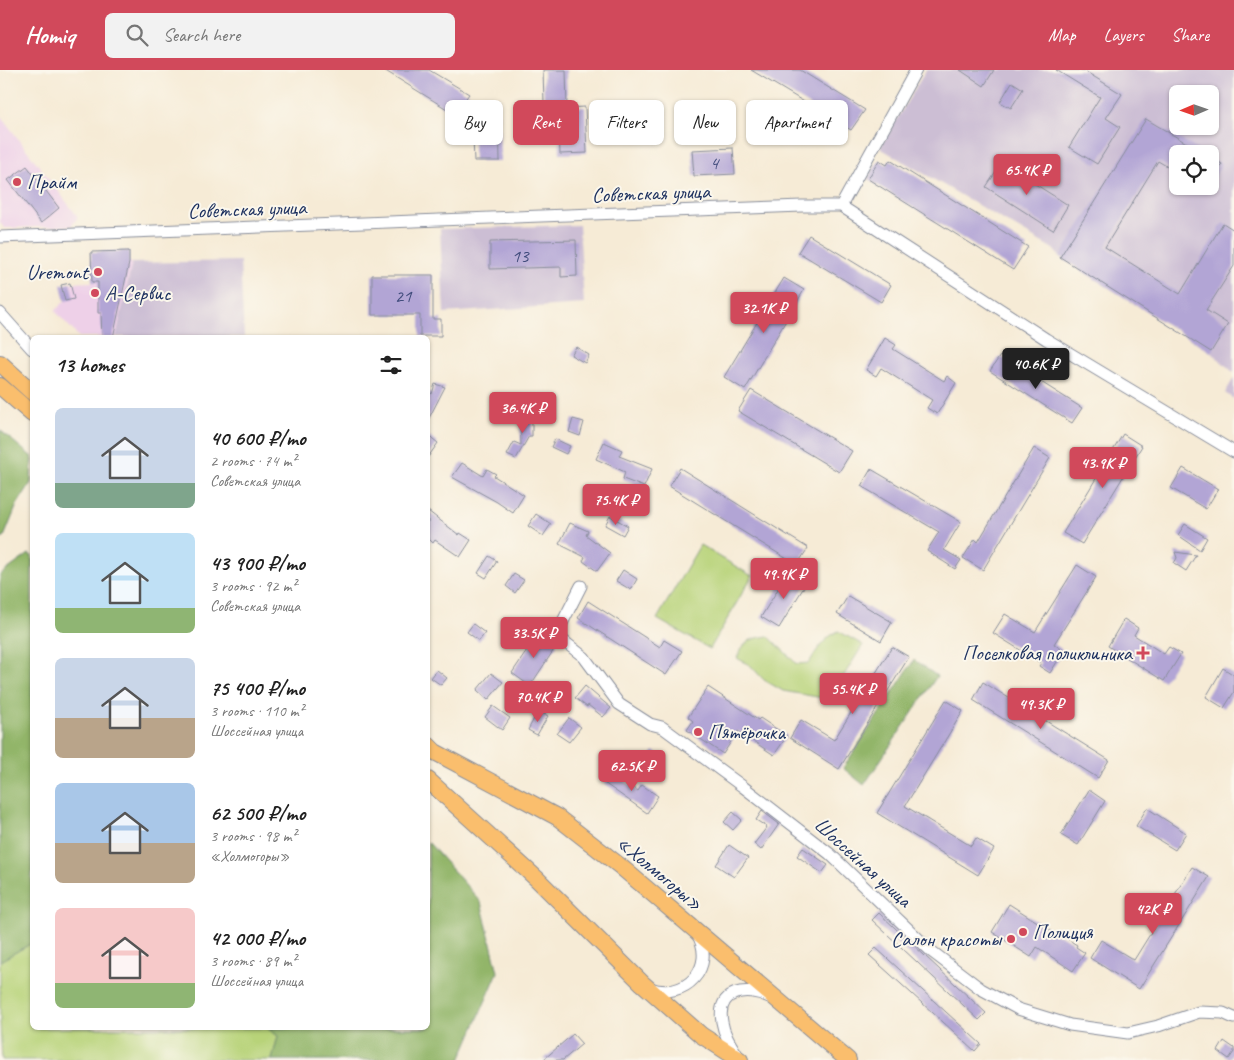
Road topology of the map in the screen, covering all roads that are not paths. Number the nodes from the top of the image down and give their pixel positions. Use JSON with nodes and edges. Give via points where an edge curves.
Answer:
{"nodes":[{"id":1,"x":916,"y":70,"type":"edge"},
{"id":2,"x":842,"y":206,"type":"junction"},
{"id":3,"x":0,"y":238,"type":"edge"},
{"id":4,"x":0,"y":313,"type":"edge"},
{"id":5,"x":30,"y":347,"type":"edge"},
{"id":6,"x":0,"y":363,"type":"edge"},
{"id":7,"x":0,"y":386,"type":"edge"},
{"id":8,"x":30,"y":390,"type":"edge"},
{"id":9,"x":30,"y":412,"type":"edge"},
{"id":10,"x":1234,"y":452,"type":"edge"},
{"id":11,"x":581,"y":586,"type":"dead end"},
{"id":12,"x":430,"y":747,"type":"edge"},
{"id":13,"x":430,"y":782,"type":"edge"},
{"id":14,"x":689,"y":925,"type":"junction"},
{"id":15,"x":642,"y":983,"type":"junction"},
{"id":16,"x":782,"y":1003,"type":"junction"},
{"id":17,"x":1234,"y":1018,"type":"edge"},
{"id":18,"x":740,"y":1060,"type":"edge"},
{"id":19,"x":848,"y":1060,"type":"edge"}],
"edges":[{"from":1,"to":2,"type":"street"},
{"from":2,"to":3,"type":"street","name":"Советская улица"},
{"from":2,"to":10,"type":"street","via":[[1046,338]]},
{"from":4,"to":5,"type":"street"},
{"from":6,"to":8,"type":"highway"},
{"from":7,"to":9,"type":"highway"},
{"from":11,"to":17,"type":"street","name":"Шоссейная улица","via":[[556,635],[584,658],[619,704],[650,724],[662,727],[823,848],[931,951],[981,989],[1018,1009],[1070,1025],[1128,1032],[1199,1012],[1223,1013]]},
{"from":12,"to":14,"type":"highway","name":"«Холмогоры»","via":[[557,817]]},
{"from":13,"to":15,"type":"highway","via":[[537,879]]},
{"from":14,"to":15,"type":"street","via":[[700,938],[703,954],[695,978],[682,988],[665,991]]},
{"from":14,"to":16,"type":"highway","name":"«Холмогоры»"},
{"from":15,"to":18,"type":"highway","via":[[702,1035]]},
{"from":16,"to":18,"type":"street","via":[[747,990],[737,992],[724,1003],[721,1020],[724,1031]]},
{"from":16,"to":19,"type":"highway","name":"«Холмогоры»"}]}
